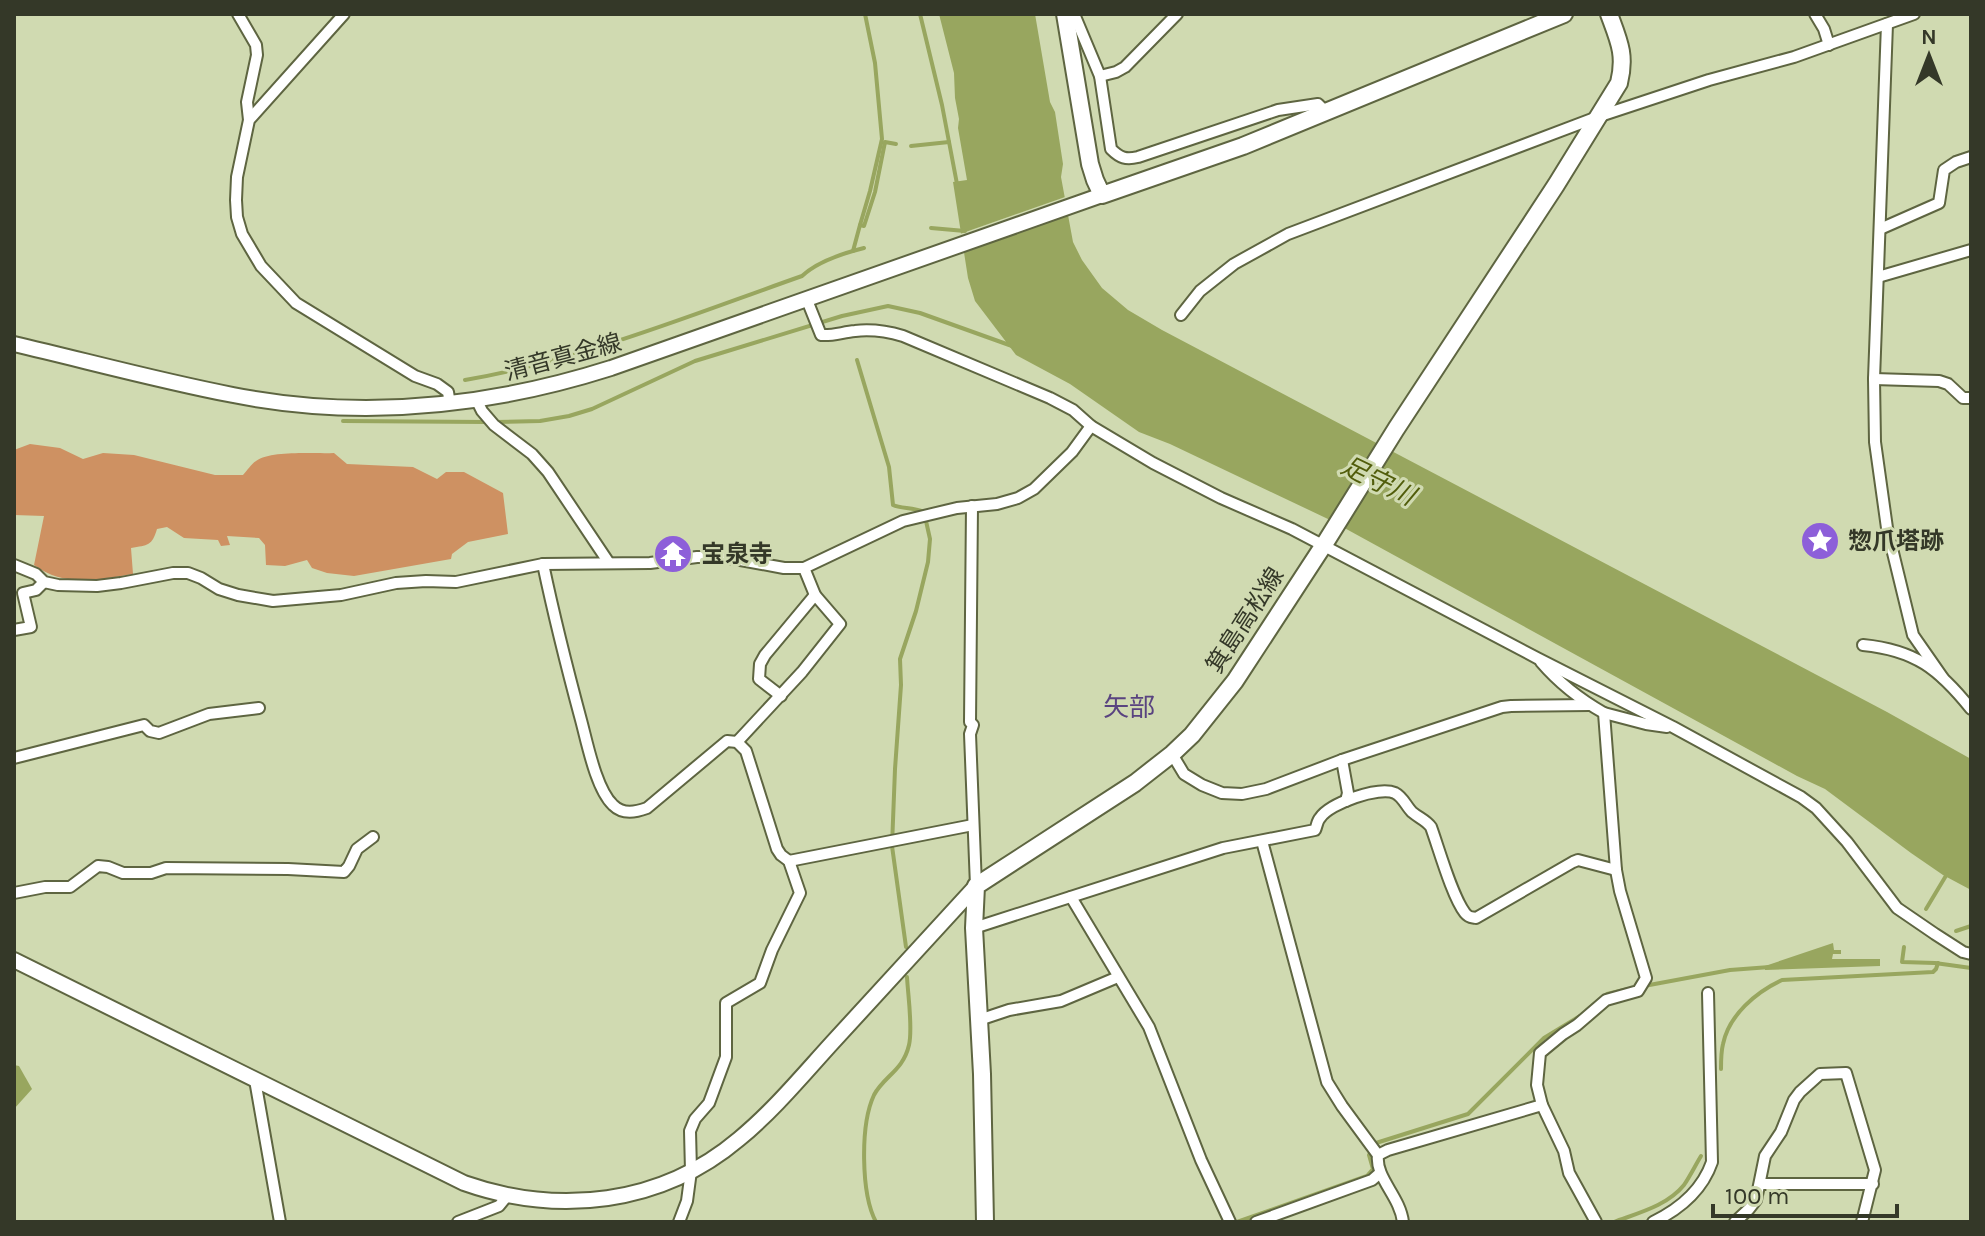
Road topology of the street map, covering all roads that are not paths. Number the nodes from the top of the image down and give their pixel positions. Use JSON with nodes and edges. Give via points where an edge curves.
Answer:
{"nodes":[{"id":1,"x":238,"y":14,"type":"edge"},
{"id":2,"x":344,"y":14,"type":"edge"},
{"id":3,"x":1069,"y":14,"type":"edge"},
{"id":4,"x":1177,"y":14,"type":"edge"},
{"id":5,"x":1564,"y":14,"type":"edge"},
{"id":6,"x":1609,"y":14,"type":"edge"},
{"id":7,"x":1815,"y":14,"type":"edge"},
{"id":8,"x":1914,"y":14,"type":"edge"},
{"id":9,"x":1887,"y":24,"type":"junction"},
{"id":10,"x":1829,"y":45,"type":"junction"},
{"id":11,"x":1100,"y":76,"type":"junction"},
{"id":12,"x":1326,"y":112,"type":"junction"},
{"id":13,"x":1600,"y":116,"type":"junction"},
{"id":14,"x":249,"y":120,"type":"junction"},
{"id":15,"x":1971,"y":157,"type":"edge"},
{"id":16,"x":1102,"y":195,"type":"junction"},
{"id":17,"x":1880,"y":229,"type":"junction"},
{"id":18,"x":1971,"y":250,"type":"edge"},
{"id":19,"x":1878,"y":277,"type":"junction"},
{"id":20,"x":807,"y":300,"type":"junction"},
{"id":21,"x":1181,"y":315,"type":"dead end"},
{"id":22,"x":14,"y":344,"type":"edge"},
{"id":23,"x":1874,"y":379,"type":"junction"},
{"id":24,"x":1971,"y":398,"type":"edge"},
{"id":25,"x":477,"y":401,"type":"junction"},
{"id":26,"x":450,"y":404,"type":"junction"},
{"id":27,"x":1091,"y":426,"type":"junction"},
{"id":28,"x":972,"y":506,"type":"junction"},
{"id":29,"x":1325,"y":543,"type":"junction"},
{"id":30,"x":609,"y":563,"type":"junction"},
{"id":31,"x":543,"y":564,"type":"junction"},
{"id":32,"x":14,"y":565,"type":"edge"},
{"id":33,"x":804,"y":568,"type":"junction"},
{"id":34,"x":44,"y":582,"type":"junction"},
{"id":35,"x":815,"y":595,"type":"junction"},
{"id":36,"x":14,"y":630,"type":"edge"},
{"id":37,"x":1863,"y":645,"type":"dead end"},
{"id":38,"x":1537,"y":658,"type":"junction"},
{"id":39,"x":1943,"y":678,"type":"junction"},
{"id":40,"x":781,"y":696,"type":"junction"},
{"id":41,"x":1589,"y":705,"type":"junction"},
{"id":42,"x":259,"y":708,"type":"dead end"},
{"id":43,"x":1971,"y":709,"type":"edge"},
{"id":44,"x":1604,"y":713,"type":"junction"},
{"id":45,"x":1673,"y":727,"type":"junction"},
{"id":46,"x":737,"y":742,"type":"junction"},
{"id":47,"x":1172,"y":754,"type":"junction"},
{"id":48,"x":14,"y":758,"type":"edge"},
{"id":49,"x":1342,"y":760,"type":"junction"},
{"id":50,"x":1346,"y":801,"type":"junction"},
{"id":51,"x":973,"y":825,"type":"junction"},
{"id":52,"x":373,"y":837,"type":"dead end"},
{"id":53,"x":1262,"y":841,"type":"junction"},
{"id":54,"x":789,"y":861,"type":"junction"},
{"id":55,"x":1616,"y":870,"type":"junction"},
{"id":56,"x":976,"y":886,"type":"junction"},
{"id":57,"x":14,"y":893,"type":"edge"},
{"id":58,"x":1071,"y":897,"type":"junction"},
{"id":59,"x":974,"y":928,"type":"junction"},
{"id":60,"x":1971,"y":954,"type":"edge"},
{"id":61,"x":14,"y":960,"type":"edge"},
{"id":62,"x":1118,"y":977,"type":"junction"},
{"id":63,"x":1708,"y":993,"type":"dead end"},
{"id":64,"x":979,"y":1020,"type":"junction"},
{"id":65,"x":255,"y":1080,"type":"junction"},
{"id":66,"x":1542,"y":1105,"type":"junction"},
{"id":67,"x":1374,"y":1150,"type":"junction"},
{"id":68,"x":691,"y":1171,"type":"junction"},
{"id":69,"x":1380,"y":1173,"type":"junction"},
{"id":70,"x":1760,"y":1184,"type":"junction"},
{"id":71,"x":1873,"y":1184,"type":"junction"},
{"id":72,"x":507,"y":1196,"type":"junction"},
{"id":73,"x":280,"y":1222,"type":"edge"},
{"id":74,"x":458,"y":1222,"type":"edge"},
{"id":75,"x":679,"y":1222,"type":"edge"},
{"id":76,"x":985,"y":1222,"type":"edge"},
{"id":77,"x":1230,"y":1222,"type":"edge"},
{"id":78,"x":1256,"y":1222,"type":"edge"},
{"id":79,"x":1403,"y":1222,"type":"edge"},
{"id":80,"x":1596,"y":1222,"type":"edge"},
{"id":81,"x":1653,"y":1222,"type":"edge"},
{"id":82,"x":1735,"y":1222,"type":"edge"},
{"id":83,"x":1862,"y":1222,"type":"edge"}],
"edges":[{"from":1,"to":14,"type":"street","via":[[256,45]]},
{"from":2,"to":14,"type":"street"},
{"from":3,"to":11,"type":"street"},
{"from":3,"to":16,"type":"main road","via":[[1090,164]]},
{"from":4,"to":11,"type":"street","via":[[1125,67]]},
{"from":5,"to":12,"type":"main road"},
{"from":6,"to":13,"type":"main road","name":"箕島高松線","via":[[1623,67]]},
{"from":7,"to":10,"type":"street"},
{"from":8,"to":9,"type":"street"},
{"from":9,"to":10,"type":"street"},
{"from":9,"to":17,"type":"street"},
{"from":10,"to":13,"type":"street"},
{"from":11,"to":12,"type":"street","via":[[1111,149],[1128,159],[1278,110],[1318,104]]},
{"from":12,"to":16,"type":"main road"},
{"from":13,"to":21,"type":"street","via":[[1288,234],[1234,264],[1200,291]]},
{"from":13,"to":29,"type":"main road","name":"箕島高松線"},
{"from":14,"to":26,"type":"street","via":[[236,209],[242,234],[261,266],[296,303],[415,376],[437,384],[448,392]]},
{"from":15,"to":17,"type":"street","via":[[1944,170],[1939,203]]},
{"from":16,"to":20,"type":"street","name":"清音真金線"},
{"from":17,"to":19,"type":"street"},
{"from":18,"to":19,"type":"street"},
{"from":19,"to":23,"type":"street"},
{"from":20,"to":25,"type":"street","name":"清音真金線","via":[[579,379]]},
{"from":20,"to":27,"type":"street","via":[[821,335],[881,330],[903,336],[1050,398]]},
{"from":22,"to":26,"type":"street","name":"清音真金線","via":[[264,400],[362,408]]},
{"from":23,"to":24,"type":"street","via":[[1939,381]]},
{"from":23,"to":39,"type":"street","via":[[1875,442],[1887,528],[1913,635]]},
{"from":25,"to":26,"type":"street","name":"清音真金線"},
{"from":25,"to":30,"type":"street","via":[[494,425],[548,472]]},
{"from":27,"to":28,"type":"street","via":[[1034,489],[997,504]]},
{"from":27,"to":29,"type":"street","via":[[1221,498]]},
{"from":28,"to":33,"type":"street","via":[[903,521]]},
{"from":28,"to":51,"type":"street"},
{"from":29,"to":38,"type":"street"},
{"from":29,"to":47,"type":"main road","name":"箕島高松線","via":[[1235,681]]},
{"from":30,"to":31,"type":"street"},
{"from":30,"to":33,"type":"street","via":[[724,557]]},
{"from":31,"to":34,"type":"street","via":[[456,582],[396,583],[273,601],[219,589],[188,573],[97,586]]},
{"from":31,"to":46,"type":"street","via":[[593,765],[613,805],[631,812],[647,808],[727,741]]},
{"from":32,"to":34,"type":"street"},
{"from":33,"to":35,"type":"street"},
{"from":34,"to":36,"type":"street","via":[[23,593],[31,627]]},
{"from":35,"to":40,"type":"street","via":[[760,664],[759,679]]},
{"from":35,"to":40,"type":"street","via":[[840,624]]},
{"from":37,"to":39,"type":"street","via":[[1911,655]]},
{"from":38,"to":41,"type":"street"},
{"from":38,"to":45,"type":"street"},
{"from":39,"to":43,"type":"street"},
{"from":40,"to":46,"type":"street"},
{"from":41,"to":44,"type":"street"},
{"from":41,"to":49,"type":"street","via":[[1502,707]]},
{"from":42,"to":48,"type":"street","via":[[209,714],[159,733],[144,725]]},
{"from":44,"to":45,"type":"street"},
{"from":44,"to":55,"type":"street"},
{"from":45,"to":60,"type":"street","via":[[1816,808],[1897,908]]},
{"from":46,"to":54,"type":"street","via":[[746,751],[777,849]]},
{"from":47,"to":49,"type":"street","via":[[1184,774],[1202,785],[1242,794]]},
{"from":47,"to":56,"type":"main road","name":"箕島高松線"},
{"from":49,"to":50,"type":"street"},
{"from":50,"to":53,"type":"street","via":[[1320,818],[1315,830]]},
{"from":50,"to":55,"type":"street","via":[[1380,791],[1395,794],[1426,820],[1456,895],[1471,918],[1578,860]]},
{"from":51,"to":54,"type":"street"},
{"from":51,"to":56,"type":"street"},
{"from":52,"to":57,"type":"street","via":[[357,849],[344,872],[166,868],[123,873],[98,866],[70,887]]},
{"from":53,"to":58,"type":"street","via":[[1223,848]]},
{"from":53,"to":67,"type":"street","via":[[1327,1082]]},
{"from":54,"to":68,"type":"street","via":[[800,893],[760,983],[726,1003],[726,1057],[709,1103],[690,1131]]},
{"from":55,"to":66,"type":"street","via":[[1646,978],[1638,991],[1606,1000],[1540,1053],[1537,1085]]},
{"from":56,"to":59,"type":"main road"},
{"from":56,"to":68,"type":"street","via":[[759,1122]]},
{"from":58,"to":59,"type":"street"},
{"from":58,"to":62,"type":"street"},
{"from":59,"to":64,"type":"main road"},
{"from":61,"to":65,"type":"street"},
{"from":62,"to":64,"type":"street","via":[[1061,1001]]},
{"from":62,"to":77,"type":"street","via":[[1149,1027]]},
{"from":63,"to":81,"type":"street","via":[[1712,1162],[1687,1201]]},
{"from":64,"to":76,"type":"main road"},
{"from":65,"to":72,"type":"street","via":[[440,1172]]},
{"from":65,"to":73,"type":"street"},
{"from":66,"to":67,"type":"street"},
{"from":66,"to":80,"type":"street"},
{"from":67,"to":69,"type":"street"},
{"from":68,"to":72,"type":"street","via":[[654,1187],[593,1201]]},
{"from":68,"to":75,"type":"street"},
{"from":69,"to":78,"type":"street"},
{"from":69,"to":79,"type":"street"},
{"from":70,"to":71,"type":"street"},
{"from":70,"to":71,"type":"street","via":[[1765,1156],[1800,1092],[1820,1074],[1846,1073],[1875,1170]]},
{"from":70,"to":82,"type":"street","via":[[1756,1200]]},
{"from":71,"to":83,"type":"street"},
{"from":72,"to":74,"type":"street","via":[[499,1206]]}]}
